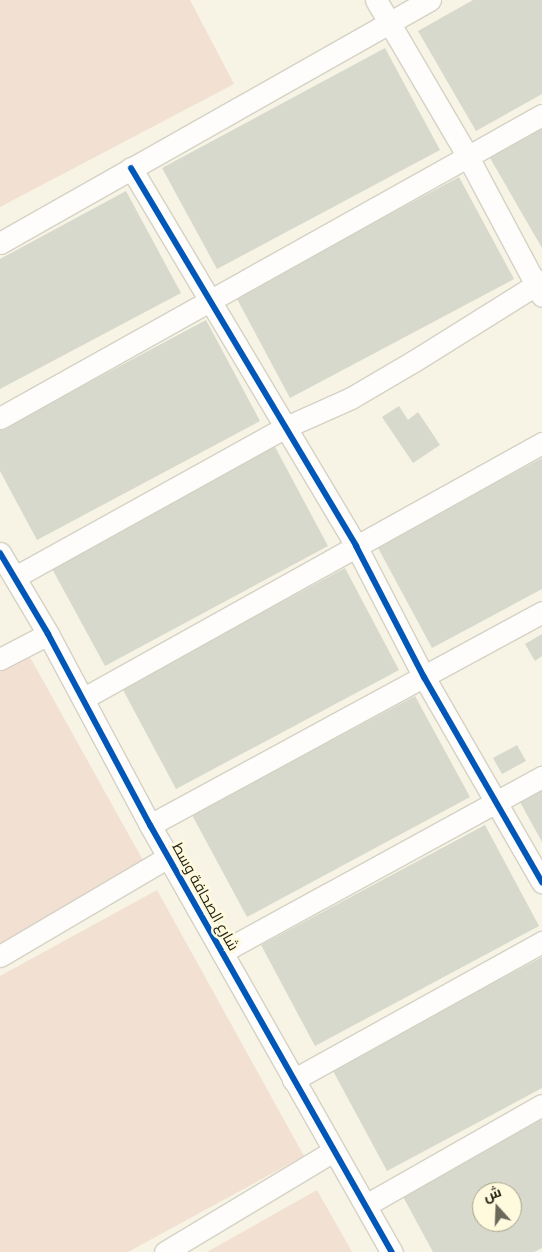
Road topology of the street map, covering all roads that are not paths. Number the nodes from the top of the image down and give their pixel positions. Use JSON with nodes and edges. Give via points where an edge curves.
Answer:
{"nodes":[{"id":1,"x":376,"y":0,"type":"edge"},
{"id":2,"x":430,"y":0,"type":"edge"},
{"id":3,"x":390,"y":22,"type":"junction"},
{"id":4,"x":542,"y":115,"type":"edge"},
{"id":5,"x":468,"y":157,"type":"junction"},
{"id":6,"x":131,"y":168,"type":"junction"},
{"id":7,"x":0,"y":243,"type":"edge"},
{"id":8,"x":540,"y":287,"type":"edge"},
{"id":9,"x":208,"y":300,"type":"junction"},
{"id":10,"x":0,"y":418,"type":"edge"},
{"id":11,"x":286,"y":426,"type":"junction"},
{"id":12,"x":542,"y":443,"type":"edge"},
{"id":13,"x":356,"y":546,"type":"junction"},
{"id":14,"x":0,"y":553,"type":"edge"},
{"id":15,"x":15,"y":577,"type":"junction"},
{"id":16,"x":542,"y":612,"type":"edge"},
{"id":17,"x":48,"y":634,"type":"junction"},
{"id":18,"x":0,"y":659,"type":"edge"},
{"id":19,"x":424,"y":677,"type":"junction"},
{"id":20,"x":84,"y":698,"type":"junction"},
{"id":21,"x":542,"y":777,"type":"edge"},
{"id":22,"x":497,"y":802,"type":"junction"},
{"id":23,"x":150,"y":825,"type":"junction"},
{"id":24,"x":168,"y":857,"type":"junction"},
{"id":25,"x":542,"y":882,"type":"edge"},
{"id":26,"x":542,"y":942,"type":"edge"},
{"id":27,"x":222,"y":952,"type":"junction"},
{"id":28,"x":0,"y":956,"type":"edge"},
{"id":29,"x":293,"y":1080,"type":"junction"},
{"id":30,"x":542,"y":1105,"type":"edge"},
{"id":31,"x":333,"y":1152,"type":"junction"},
{"id":32,"x":366,"y":1206,"type":"junction"},
{"id":33,"x":165,"y":1252,"type":"edge"},
{"id":34,"x":392,"y":1252,"type":"edge"}],
"edges":[{"from":1,"to":3,"type":"street"},
{"from":2,"to":3,"type":"street"},
{"from":3,"to":5,"type":"street"},
{"from":3,"to":6,"type":"street"},
{"from":4,"to":5,"type":"street"},
{"from":5,"to":8,"type":"street"},
{"from":5,"to":9,"type":"street"},
{"from":6,"to":7,"type":"street"},
{"from":6,"to":9,"type":"street"},
{"from":8,"to":11,"type":"street","via":[[351,398]]},
{"from":9,"to":10,"type":"street"},
{"from":9,"to":11,"type":"street"},
{"from":11,"to":13,"type":"street"},
{"from":11,"to":15,"type":"street"},
{"from":12,"to":13,"type":"street"},
{"from":13,"to":19,"type":"street"},
{"from":13,"to":20,"type":"street"},
{"from":14,"to":15,"type":"street","name":"شارع الصحافة وسط"},
{"from":15,"to":17,"type":"street","name":"شارع الصحافة وسط"},
{"from":16,"to":19,"type":"street"},
{"from":17,"to":18,"type":"street"},
{"from":17,"to":20,"type":"street","name":"شارع الصحافة وسط"},
{"from":19,"to":22,"type":"street"},
{"from":19,"to":23,"type":"street"},
{"from":20,"to":23,"type":"street","name":"شارع الصحافة وسط"},
{"from":21,"to":22,"type":"street"},
{"from":22,"to":25,"type":"street"},
{"from":22,"to":27,"type":"street"},
{"from":23,"to":24,"type":"street","name":"شارع الصحافة وسط"},
{"from":24,"to":27,"type":"street","name":"شارع الصحافة وسط"},
{"from":24,"to":28,"type":"street"},
{"from":26,"to":29,"type":"street"},
{"from":27,"to":29,"type":"street","name":"شارع الصحافة وسط"},
{"from":29,"to":31,"type":"street","name":"شارع الصحافة وسط"},
{"from":30,"to":32,"type":"street"},
{"from":31,"to":32,"type":"street","name":"شارع الصحافة وسط"},
{"from":31,"to":33,"type":"street"},
{"from":32,"to":34,"type":"street","name":"شارع الصحافة وسط"}]}
